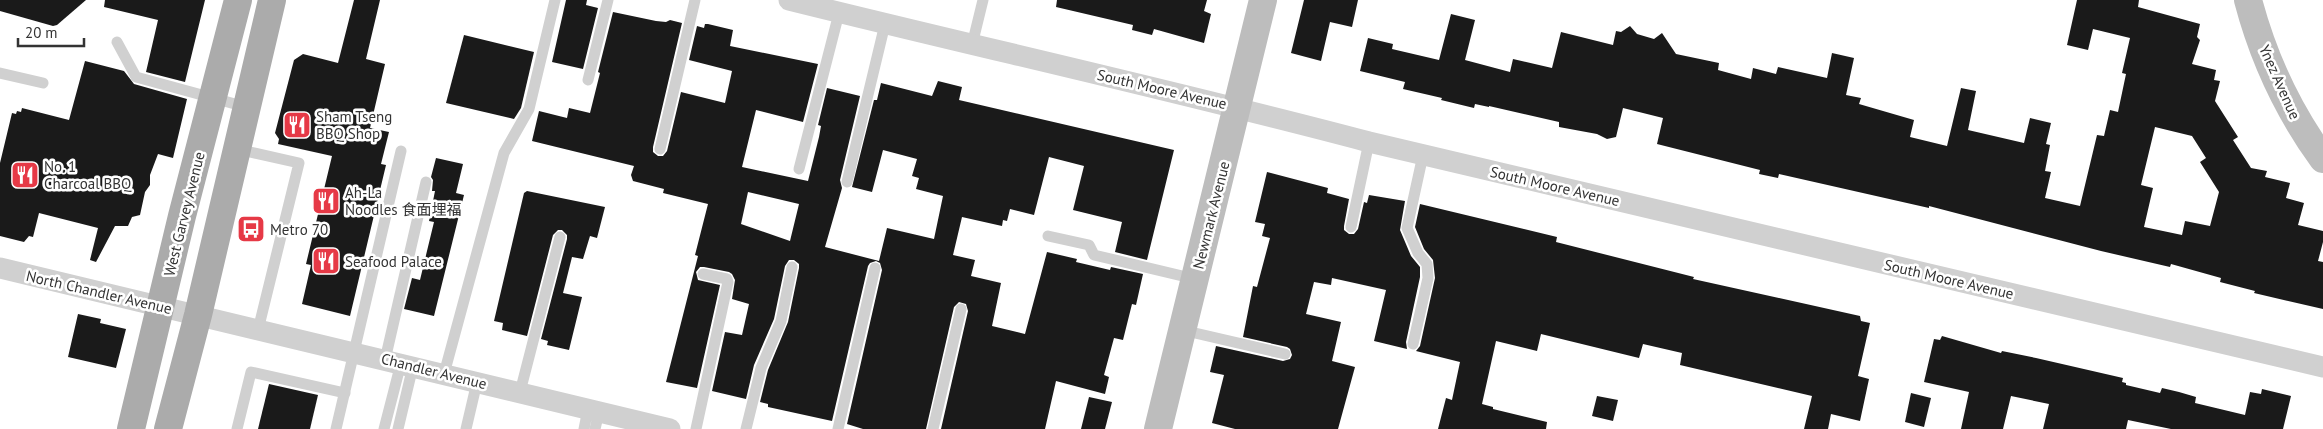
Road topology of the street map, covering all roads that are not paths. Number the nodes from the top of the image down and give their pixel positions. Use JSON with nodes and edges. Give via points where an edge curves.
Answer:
{"nodes":[{"id":1,"x":238,"y":0,"type":"edge"},
{"id":2,"x":272,"y":0,"type":"edge"},
{"id":3,"x":555,"y":0,"type":"edge"},
{"id":4,"x":608,"y":0,"type":"edge"},
{"id":5,"x":695,"y":0,"type":"edge"},
{"id":6,"x":788,"y":0,"type":"edge"},
{"id":7,"x":983,"y":0,"type":"edge"},
{"id":8,"x":1263,"y":0,"type":"edge"},
{"id":9,"x":2248,"y":0,"type":"edge"},
{"id":10,"x":839,"y":12,"type":"junction"},
{"id":11,"x":886,"y":24,"type":"junction"},
{"id":12,"x":117,"y":42,"type":"dead end"},
{"id":13,"x":972,"y":45,"type":"junction"},
{"id":14,"x":0,"y":72,"type":"edge"},
{"id":15,"x":588,"y":80,"type":"dead end"},
{"id":16,"x":42,"y":83,"type":"dead end"},
{"id":17,"x":214,"y":98,"type":"junction"},
{"id":18,"x":1237,"y":107,"type":"junction"},
{"id":19,"x":246,"y":108,"type":"junction"},
{"id":20,"x":1369,"y":142,"type":"junction"},
{"id":21,"x":237,"y":149,"type":"junction"},
{"id":22,"x":660,"y":149,"type":"dead end"},
{"id":23,"x":401,"y":151,"type":"dead end"},
{"id":24,"x":1423,"y":155,"type":"junction"},
{"id":25,"x":2323,"y":160,"type":"edge"},
{"id":26,"x":800,"y":169,"type":"dead end"},
{"id":27,"x":426,"y":182,"type":"dead end"},
{"id":28,"x":847,"y":182,"type":"dead end"},
{"id":29,"x":1351,"y":227,"type":"dead end"},
{"id":30,"x":1048,"y":236,"type":"dead end"},
{"id":31,"x":560,"y":237,"type":"dead end"},
{"id":32,"x":792,"y":267,"type":"dead end"},
{"id":33,"x":0,"y":268,"type":"edge"},
{"id":34,"x":875,"y":268,"type":"dead end"},
{"id":35,"x":703,"y":274,"type":"dead end"},
{"id":36,"x":1195,"y":279,"type":"junction"},
{"id":37,"x":161,"y":306,"type":"junction"},
{"id":38,"x":961,"y":309,"type":"dead end"},
{"id":39,"x":198,"y":315,"type":"junction"},
{"id":40,"x":258,"y":330,"type":"junction"},
{"id":41,"x":1182,"y":330,"type":"junction"},
{"id":42,"x":1413,"y":344,"type":"dead end"},
{"id":43,"x":355,"y":352,"type":"junction"},
{"id":44,"x":1285,"y":354,"type":"dead end"},
{"id":45,"x":400,"y":363,"type":"junction"},
{"id":46,"x":2323,"y":366,"type":"edge"},
{"id":47,"x":444,"y":374,"type":"junction"},
{"id":48,"x":477,"y":382,"type":"junction"},
{"id":49,"x":520,"y":392,"type":"junction"},
{"id":50,"x":345,"y":393,"type":"junction"},
{"id":51,"x":592,"y":420,"type":"edge"},
{"id":52,"x":663,"y":428,"type":"edge"},
{"id":53,"x":132,"y":429,"type":"edge"},
{"id":54,"x":170,"y":429,"type":"edge"},
{"id":55,"x":237,"y":429,"type":"edge"},
{"id":56,"x":336,"y":429,"type":"edge"},
{"id":57,"x":384,"y":429,"type":"edge"},
{"id":58,"x":398,"y":429,"type":"edge"},
{"id":59,"x":466,"y":429,"type":"edge"},
{"id":60,"x":696,"y":429,"type":"edge"},
{"id":61,"x":746,"y":429,"type":"edge"},
{"id":62,"x":838,"y":429,"type":"edge"},
{"id":63,"x":933,"y":429,"type":"edge"},
{"id":64,"x":1158,"y":429,"type":"edge"}],
"edges":[{"from":1,"to":17,"type":"main road","name":"West Garvey Avenue"},
{"from":2,"to":19,"type":"main road"},
{"from":3,"to":47,"type":"lane","via":[[529,109],[504,153]]},
{"from":4,"to":15,"type":"lane"},
{"from":5,"to":22,"type":"lane"},
{"from":6,"to":10,"type":"street","name":"South Moore Avenue"},
{"from":7,"to":13,"type":"lane"},
{"from":8,"to":18,"type":"street","name":"Newmark Avenue"},
{"from":9,"to":25,"type":"street","name":"Ynez Avenue","via":[[2273,72],[2301,129]]},
{"from":10,"to":11,"type":"street","name":"South Moore Avenue"},
{"from":10,"to":26,"type":"lane"},
{"from":11,"to":13,"type":"street","name":"South Moore Avenue"},
{"from":11,"to":28,"type":"lane"},
{"from":12,"to":17,"type":"lane","via":[[136,77]]},
{"from":13,"to":18,"type":"street","name":"South Moore Avenue"},
{"from":14,"to":16,"type":"lane"},
{"from":17,"to":19,"type":"lane"},
{"from":17,"to":37,"type":"main road","name":"West Garvey Avenue"},
{"from":18,"to":20,"type":"street","name":"South Moore Avenue"},
{"from":18,"to":36,"type":"street","name":"Newmark Avenue"},
{"from":19,"to":21,"type":"main road"},
{"from":20,"to":24,"type":"street","name":"South Moore Avenue"},
{"from":20,"to":29,"type":"lane"},
{"from":21,"to":39,"type":"main road"},
{"from":21,"to":40,"type":"lane","via":[[299,163]]},
{"from":23,"to":43,"type":"lane"},
{"from":24,"to":42,"type":"lane","via":[[1407,228],[1426,264],[1428,278]]},
{"from":24,"to":46,"type":"street","name":"South Moore Avenue"},
{"from":27,"to":45,"type":"lane"},
{"from":30,"to":36,"type":"lane","via":[[1089,245],[1094,255]]},
{"from":31,"to":49,"type":"lane"},
{"from":32,"to":61,"type":"lane","via":[[781,320],[761,368]]},
{"from":33,"to":37,"type":"street","name":"North Chandler Avenue"},
{"from":34,"to":62,"type":"lane"},
{"from":35,"to":60,"type":"lane","via":[[727,279],[728,282]]},
{"from":36,"to":41,"type":"street","name":"Newmark Avenue"},
{"from":37,"to":39,"type":"street","name":"North Chandler Avenue"},
{"from":37,"to":53,"type":"main road","name":"West Garvey Avenue"},
{"from":38,"to":63,"type":"lane"},
{"from":39,"to":40,"type":"street","name":"Chandler Avenue"},
{"from":39,"to":54,"type":"main road"},
{"from":40,"to":43,"type":"street","name":"Chandler Avenue"},
{"from":41,"to":44,"type":"lane"},
{"from":41,"to":64,"type":"street","name":"Newmark Avenue"},
{"from":43,"to":45,"type":"street","name":"Chandler Avenue"},
{"from":43,"to":50,"type":"lane"},
{"from":45,"to":47,"type":"street","name":"Chandler Avenue"},
{"from":45,"to":57,"type":"lane"},
{"from":45,"to":58,"type":"lane"},
{"from":47,"to":48,"type":"street","name":"Chandler Avenue"},
{"from":48,"to":49,"type":"street","name":"Chandler Avenue"},
{"from":48,"to":59,"type":"lane"},
{"from":49,"to":51,"type":"street","name":"Chandler Avenue"},
{"from":50,"to":55,"type":"lane","via":[[252,372]]},
{"from":50,"to":56,"type":"lane"},
{"from":51,"to":52,"type":"street","name":"Chandler Avenue"}]}
